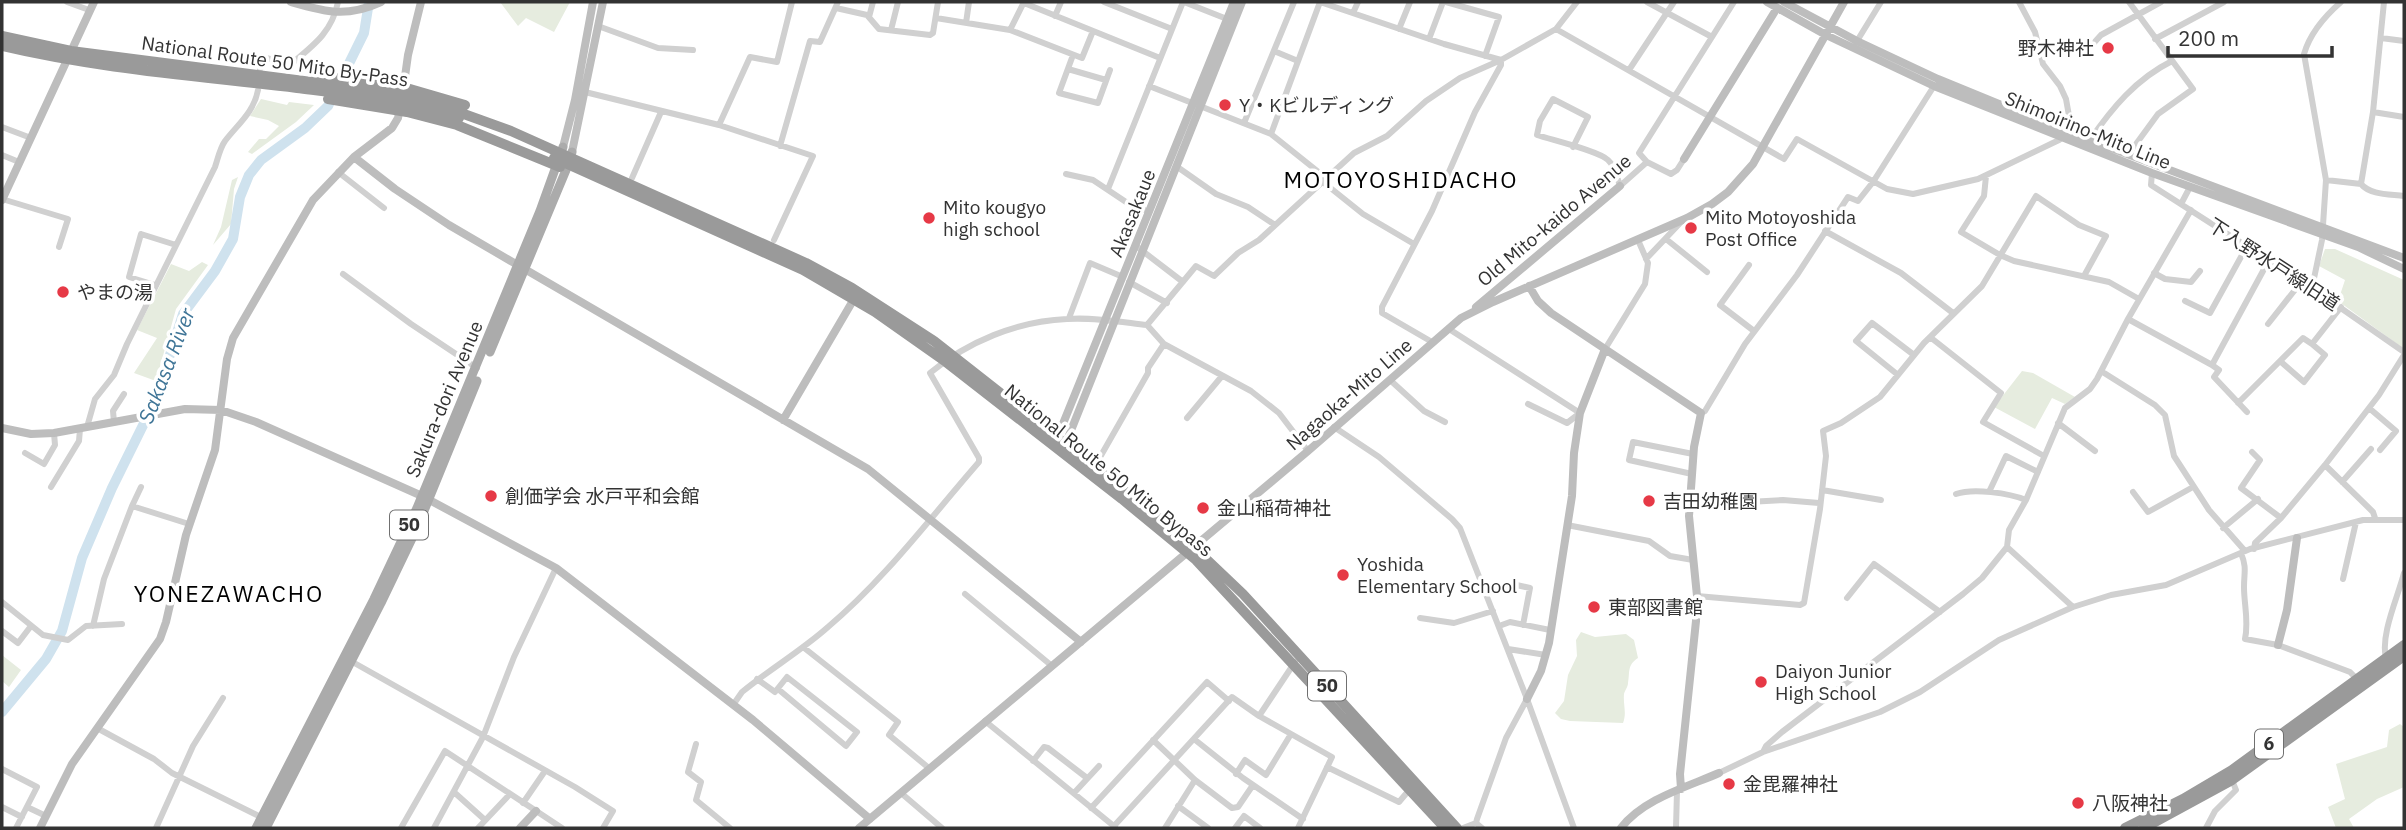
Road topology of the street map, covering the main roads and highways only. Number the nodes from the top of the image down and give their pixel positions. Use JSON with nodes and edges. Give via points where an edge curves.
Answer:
{"nodes":[{"id":1,"x":2,"y":36,"type":"edge"},
{"id":2,"x":2,"y":46,"type":"edge"},
{"id":3,"x":69,"y":55,"type":"junction"},
{"id":4,"x":192,"y":72,"type":"junction"},
{"id":5,"x":328,"y":88,"type":"junction"},
{"id":6,"x":567,"y":149,"type":"junction"},
{"id":7,"x":562,"y":168,"type":"junction"},
{"id":8,"x":805,"y":267,"type":"joint"},
{"id":9,"x":521,"y":268,"type":"junction"},
{"id":10,"x":921,"y":338,"type":"junction"},
{"id":11,"x":1060,"y":443,"type":"junction"},
{"id":12,"x":426,"y":498,"type":"junction"},
{"id":13,"x":1191,"y":549,"type":"junction"},
{"id":14,"x":2404,"y":645,"type":"edge"},
{"id":15,"x":2404,"y":656,"type":"edge"},
{"id":16,"x":1297,"y":660,"type":"junction"},
{"id":17,"x":266,"y":823,"type":"edge"},
{"id":18,"x":256,"y":828,"type":"edge"},
{"id":19,"x":1445,"y":828,"type":"edge"},
{"id":20,"x":1457,"y":828,"type":"edge"},
{"id":21,"x":2125,"y":828,"type":"edge"},
{"id":22,"x":2144,"y":828,"type":"edge"}],
"edges":[{"from":1,"to":3,"type":"highway","name":"National Route 50 Mito By-Pass","number":"50"},
{"from":2,"to":3,"type":"highway","name":"National Route 50 Mito By-Pass","number":"50"},
{"from":3,"to":4,"type":"highway","name":"National Route 50 Mito By-Pass","number":"50"},
{"from":4,"to":5,"type":"highway","name":"National Route 50 Mito By-Pass","number":"50"},
{"from":4,"to":5,"type":"highway","via":[[206,82],[258,90]]},
{"from":4,"to":5,"type":"highway","via":[[211,65],[260,69]]},
{"from":5,"to":6,"type":"highway","via":[[410,89],[467,106]]},
{"from":5,"to":7,"type":"highway","via":[[477,132]]},
{"from":5,"to":8,"type":"highway","name":"National Route 50 Mito By-Pass","number":"50","via":[[425,100],[485,120]]},
{"from":6,"to":7,"type":"main road","name":"Sakura-dori Avenue","number":"50"},
{"from":6,"to":10,"type":"highway","via":[[774,240],[853,282],[882,300]]},
{"from":7,"to":9,"type":"main road","name":"Sakura-dori Avenue","number":"50"},
{"from":7,"to":10,"type":"highway","via":[[768,261]]},
{"from":8,"to":10,"type":"highway","name":"National Route 50 Mito Bypass","number":"50"},
{"from":9,"to":12,"type":"main road","name":"Sakura-dori Avenue","number":"50"},
{"from":9,"to":12,"type":"main road","name":"Sakura-dori Avenue","number":"50"},
{"from":10,"to":11,"type":"highway","name":"National Route 50 Mito Bypass","number":"50"},
{"from":11,"to":13,"type":"highway","name":"National Route 50 Mito Bypass","number":"50"},
{"from":11,"to":13,"type":"highway","name":"National Route 50 Mito Bypass","number":"50","via":[[1095,466]]},
{"from":12,"to":17,"type":"main road","name":"Sakura-dori Avenue","number":"50"},
{"from":13,"to":16,"type":"highway","name":"National Route 50 Mito Bypass","number":"50"},
{"from":14,"to":21,"type":"highway","number":"6","via":[[2228,773]]},
{"from":15,"to":22,"type":"highway","number":"6","via":[[2232,780]]},
{"from":16,"to":19,"type":"highway","name":"National Route 50 Mito Bypass","number":"50"},
{"from":16,"to":20,"type":"highway","name":"National Route 50 Mito Bypass","number":"50"},
{"from":17,"to":18,"type":"main road","name":"Sakura-dori Avenue","number":"50"}]}
